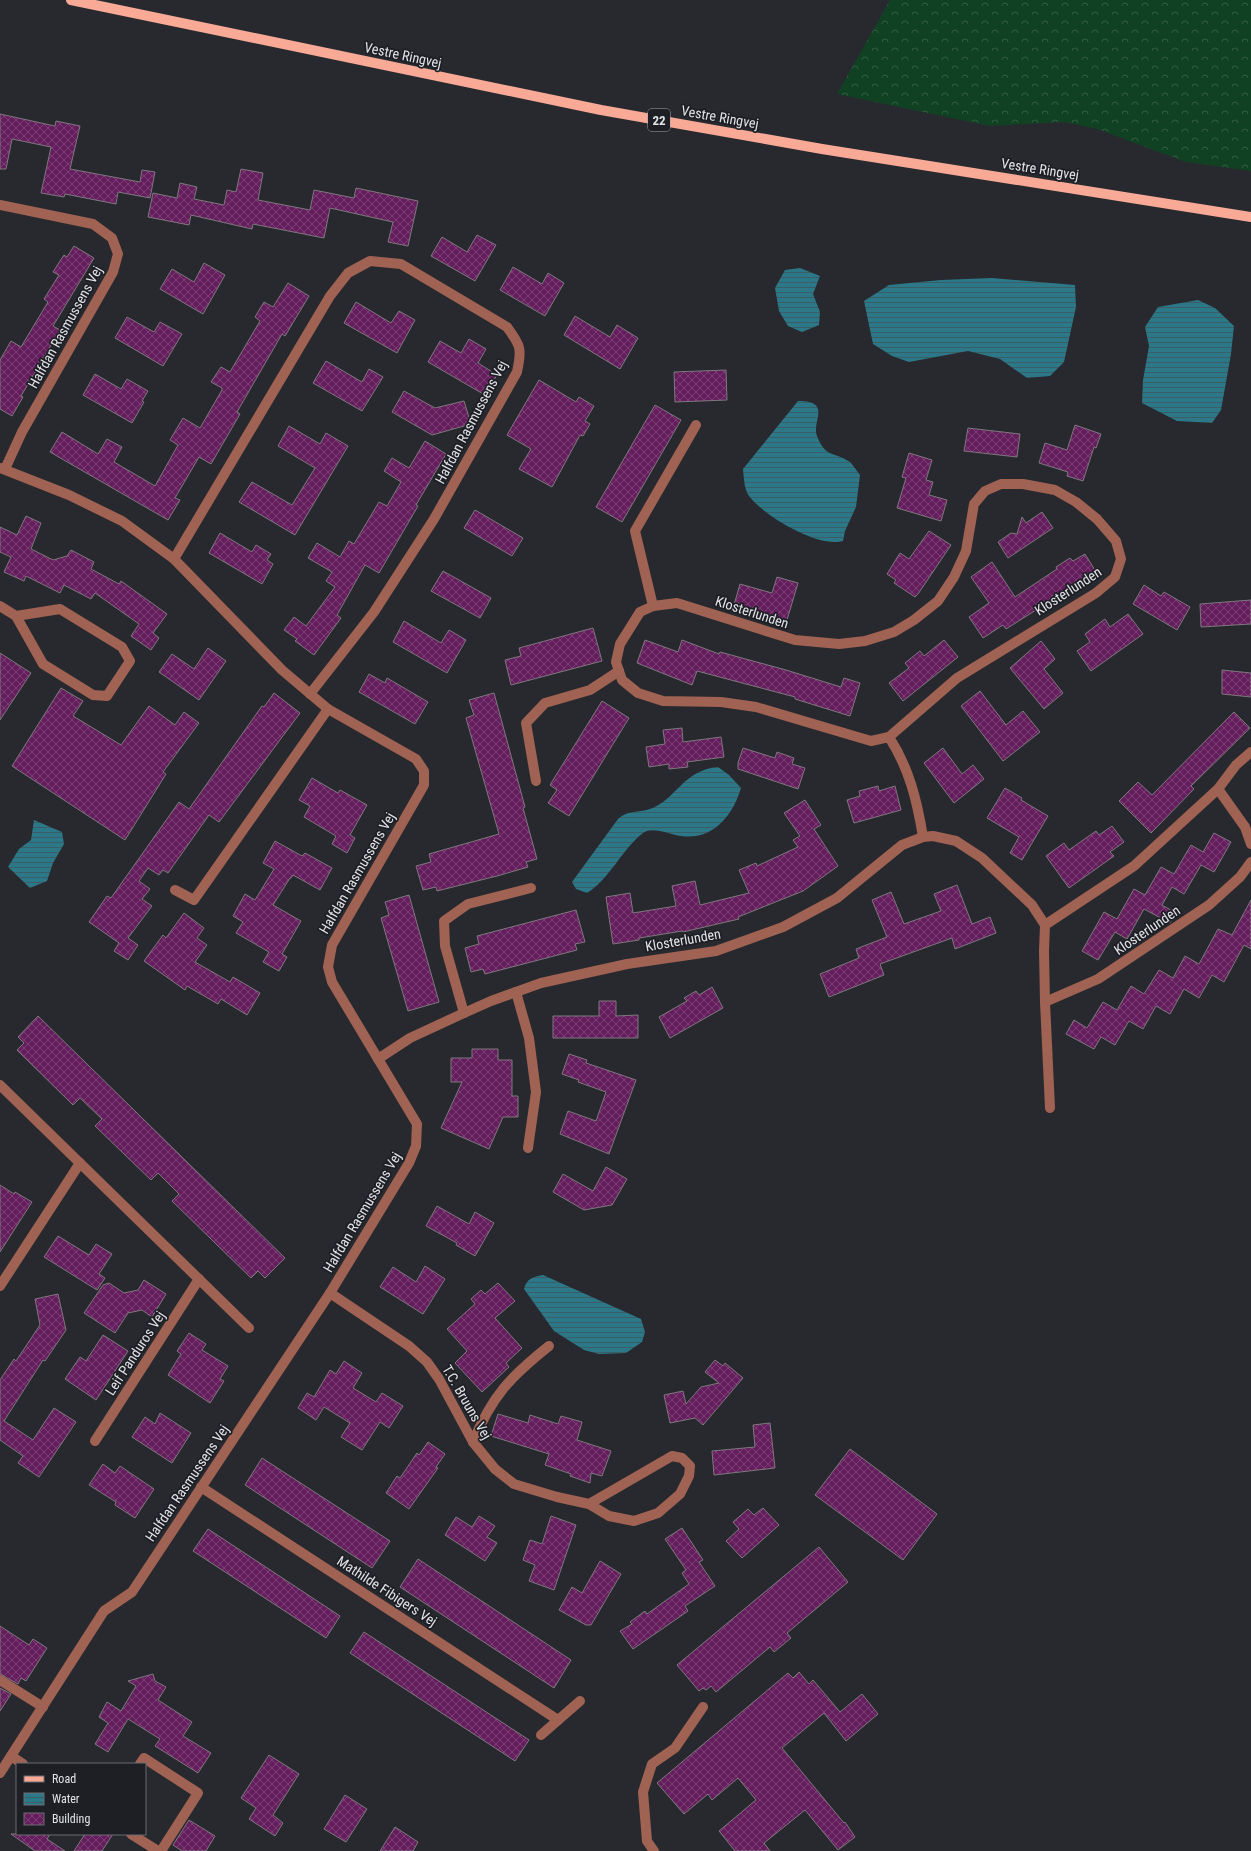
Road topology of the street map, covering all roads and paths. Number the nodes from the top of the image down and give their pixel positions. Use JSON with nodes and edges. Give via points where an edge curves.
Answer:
{"nodes":[{"id":1,"x":71,"y":0,"type":"edge"},
{"id":2,"x":0,"y":205,"type":"edge"},
{"id":3,"x":1251,"y":217,"type":"edge"},
{"id":4,"x":696,"y":425,"type":"dead end"},
{"id":5,"x":2,"y":469,"type":"edge"},
{"id":6,"x":174,"y":559,"type":"junction"},
{"id":7,"x":0,"y":606,"type":"edge"},
{"id":8,"x":653,"y":606,"type":"junction"},
{"id":9,"x":16,"y":616,"type":"junction"},
{"id":10,"x":619,"y":671,"type":"junction"},
{"id":11,"x":310,"y":694,"type":"junction"},
{"id":12,"x":328,"y":709,"type":"junction"},
{"id":13,"x":889,"y":737,"type":"junction"},
{"id":14,"x":1251,"y":752,"type":"edge"},
{"id":15,"x":536,"y":782,"type":"dead end"},
{"id":16,"x":1218,"y":789,"type":"junction"},
{"id":17,"x":923,"y":837,"type":"junction"},
{"id":18,"x":1251,"y":844,"type":"edge"},
{"id":19,"x":1251,"y":862,"type":"edge"},
{"id":20,"x":531,"y":888,"type":"dead end"},
{"id":21,"x":175,"y":890,"type":"dead end"},
{"id":22,"x":1045,"y":925,"type":"junction"},
{"id":23,"x":516,"y":992,"type":"junction"},
{"id":24,"x":1045,"y":1002,"type":"junction"},
{"id":25,"x":464,"y":1013,"type":"junction"},
{"id":26,"x":378,"y":1059,"type":"junction"},
{"id":27,"x":0,"y":1085,"type":"edge"},
{"id":28,"x":1050,"y":1108,"type":"dead end"},
{"id":29,"x":528,"y":1148,"type":"dead end"},
{"id":30,"x":80,"y":1163,"type":"junction"},
{"id":31,"x":199,"y":1279,"type":"junction"},
{"id":32,"x":0,"y":1286,"type":"edge"},
{"id":33,"x":330,"y":1294,"type":"junction"},
{"id":34,"x":249,"y":1328,"type":"dead end"},
{"id":35,"x":549,"y":1346,"type":"dead end"},
{"id":36,"x":95,"y":1441,"type":"dead end"},
{"id":37,"x":473,"y":1442,"type":"junction"},
{"id":38,"x":201,"y":1487,"type":"junction"},
{"id":39,"x":589,"y":1504,"type":"junction"},
{"id":40,"x":0,"y":1680,"type":"edge"},
{"id":41,"x":580,"y":1701,"type":"dead end"},
{"id":42,"x":43,"y":1707,"type":"junction"},
{"id":43,"x":703,"y":1707,"type":"dead end"},
{"id":44,"x":558,"y":1720,"type":"junction"},
{"id":45,"x":540,"y":1735,"type":"dead end"},
{"id":46,"x":11,"y":1756,"type":"junction"},
{"id":47,"x":22,"y":1763,"type":"edge"},
{"id":48,"x":141,"y":1763,"type":"edge"},
{"id":49,"x":0,"y":1773,"type":"edge"},
{"id":50,"x":133,"y":1835,"type":"edge"},
{"id":51,"x":158,"y":1851,"type":"edge"},
{"id":52,"x":161,"y":1851,"type":"edge"},
{"id":53,"x":654,"y":1851,"type":"edge"}],
"edges":[{"from":1,"to":3,"type":"main road","name":"Vestre Ringvej","number":"22","via":[[608,111],[830,150]]},
{"from":2,"to":5,"type":"street","name":"Halfdan Rasmussens Vej","via":[[93,224],[112,238],[118,254],[113,272]]},
{"from":4,"to":8,"type":"street","via":[[635,531]]},
{"from":5,"to":6,"type":"street","name":"Halfdan Rasmussens Vej","via":[[69,495],[122,521]]},
{"from":6,"to":11,"type":"street","name":"Halfdan Rasmussens Vej","via":[[282,670]]},
{"from":6,"to":11,"type":"street","name":"Halfdan Rasmussens Vej","via":[[330,296],[348,272],[370,262],[401,264],[507,327],[519,343],[517,372],[434,519],[374,612]]},
{"from":7,"to":9,"type":"street"},
{"from":8,"to":10,"type":"street","name":"Klosterlunden","via":[[640,612],[620,644],[616,662]]},
{"from":8,"to":13,"type":"street","name":"Klosterlunden","via":[[677,603],[795,640],[839,644],[865,641],[894,632],[938,601],[954,577],[966,551],[974,504],[985,491],[1001,484],[1023,484],[1054,490],[1076,502],[1097,519],[1116,541],[1121,559],[1115,577],[1096,593],[957,678]]},
{"from":9,"to":9,"type":"street","via":[[43,664],[93,695],[107,696],[130,661],[122,647],[60,609]]},
{"from":10,"to":13,"type":"street","via":[[622,680],[638,692],[663,700],[721,702],[756,707],[871,741]]},
{"from":10,"to":15,"type":"street","via":[[590,690],[545,703],[526,723]]},
{"from":11,"to":12,"type":"street","name":"Halfdan Rasmussens Vej"},
{"from":12,"to":21,"type":"street","via":[[194,900]]},
{"from":12,"to":26,"type":"street","name":"Halfdan Rasmussens Vej","via":[[416,760],[424,771],[424,785],[332,945],[328,967],[332,982]]},
{"from":13,"to":17,"type":"street","via":[[902,756],[914,789]]},
{"from":14,"to":16,"type":"street","via":[[1236,765]]},
{"from":16,"to":18,"type":"street","via":[[1245,827]]},
{"from":16,"to":22,"type":"street","via":[[1134,866]]},
{"from":17,"to":22,"type":"street","name":"Klosterlunden","via":[[933,836],[956,842],[982,858],[1032,905]]},
{"from":17,"to":23,"type":"street","name":"Klosterlunden","via":[[902,845],[837,898],[784,927],[716,951],[626,964],[541,983]]},
{"from":19,"to":24,"type":"street","name":"Klosterlunden","via":[[1240,877],[1209,905],[1098,979]]},
{"from":20,"to":25,"type":"street","via":[[468,904],[444,921],[445,946]]},
{"from":22,"to":24,"type":"street"},
{"from":23,"to":25,"type":"street","name":"Klosterlunden"},
{"from":23,"to":29,"type":"street","via":[[529,1038],[536,1086]]},
{"from":24,"to":28,"type":"street"},
{"from":25,"to":26,"type":"street","name":"Klosterlunden","via":[[410,1038]]},
{"from":26,"to":33,"type":"street","name":"Halfdan Rasmussens Vej","via":[[416,1124],[416,1146],[409,1163]]},
{"from":27,"to":30,"type":"street"},
{"from":30,"to":31,"type":"street"},
{"from":30,"to":32,"type":"street"},
{"from":31,"to":34,"type":"street"},
{"from":31,"to":36,"type":"street","name":"Leif Panduros Vej"},
{"from":33,"to":37,"type":"street","name":"T.C. Bruuns Vej","via":[[409,1346],[428,1362]]},
{"from":33,"to":38,"type":"street","name":"Halfdan Rasmussens Vej"},
{"from":35,"to":37,"type":"street","via":[[522,1368],[499,1392],[483,1417]]},
{"from":37,"to":39,"type":"street","name":"T.C. Bruuns Vej","via":[[495,1469],[514,1484]]},
{"from":38,"to":42,"type":"street","name":"Halfdan Rasmussens Vej","via":[[132,1592],[104,1611]]},
{"from":38,"to":44,"type":"street","name":"Mathilde Fibigers Vej"},
{"from":39,"to":39,"type":"street","name":"T.C. Bruuns Vej","via":[[609,1516],[634,1521],[658,1513],[680,1494],[689,1476],[690,1466],[682,1458],[672,1456]]},
{"from":40,"to":42,"type":"street"},
{"from":41,"to":44,"type":"street"},
{"from":42,"to":46,"type":"street"},
{"from":43,"to":53,"type":"street","via":[[675,1748],[652,1764],[643,1792],[647,1841]]},
{"from":44,"to":45,"type":"street"},
{"from":46,"to":47,"type":"street"},
{"from":46,"to":49,"type":"street"},
{"from":48,"to":52,"type":"street","via":[[144,1758],[198,1793]]},
{"from":50,"to":51,"type":"street"}]}
